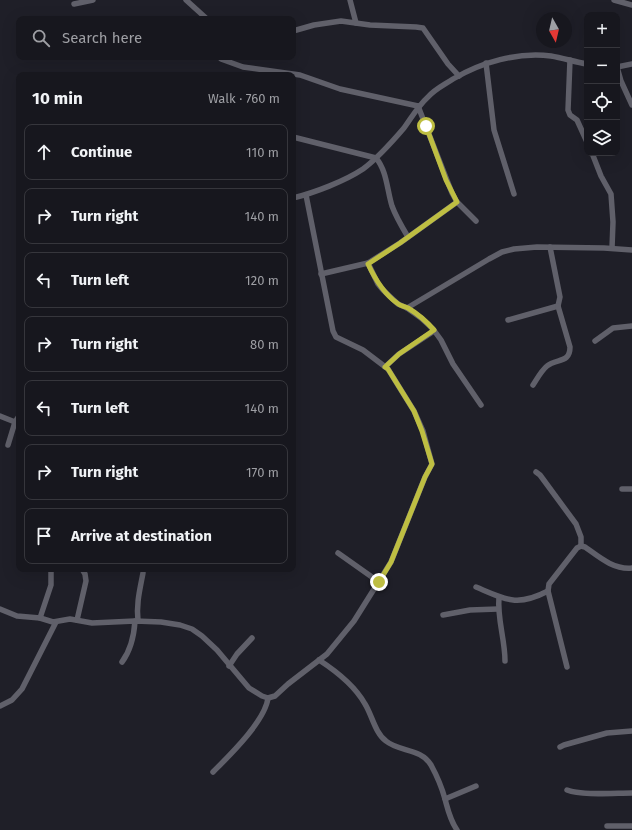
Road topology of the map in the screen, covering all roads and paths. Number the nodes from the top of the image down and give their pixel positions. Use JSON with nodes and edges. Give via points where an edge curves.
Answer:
{"nodes":[{"id":1,"x":93,"y":0,"type":"edge"},
{"id":2,"x":186,"y":0,"type":"edge"},
{"id":3,"x":350,"y":0,"type":"edge"},
{"id":4,"x":614,"y":0,"type":"edge"},
{"id":5,"x":74,"y":4,"type":"dead end"},
{"id":6,"x":632,"y":5,"type":"edge"},
{"id":7,"x":204,"y":16,"type":"edge"},
{"id":8,"x":356,"y":23,"type":"junction"},
{"id":9,"x":296,"y":30,"type":"edge"},
{"id":10,"x":224,"y":60,"type":"edge"},
{"id":11,"x":570,"y":60,"type":"junction"},
{"id":12,"x":486,"y":63,"type":"junction"},
{"id":13,"x":584,"y":63,"type":"edge"},
{"id":14,"x":632,"y":64,"type":"edge"},
{"id":15,"x":620,"y":66,"type":"edge"},
{"id":16,"x":279,"y":72,"type":"edge"},
{"id":17,"x":296,"y":74,"type":"edge"},
{"id":18,"x":459,"y":76,"type":"junction"},
{"id":19,"x":620,"y":78,"type":"edge"},
{"id":20,"x":632,"y":105,"type":"edge"},
{"id":21,"x":418,"y":106,"type":"junction"},
{"id":22,"x":584,"y":135,"type":"edge"},
{"id":23,"x":296,"y":138,"type":"edge"},
{"id":24,"x":593,"y":156,"type":"edge"},
{"id":25,"x":376,"y":158,"type":"junction"},
{"id":26,"x":514,"y":194,"type":"dead end"},
{"id":27,"x":306,"y":195,"type":"junction"},
{"id":28,"x":296,"y":197,"type":"edge"},
{"id":29,"x":457,"y":202,"type":"junction"},
{"id":30,"x":476,"y":221,"type":"dead end"},
{"id":31,"x":408,"y":237,"type":"junction"},
{"id":32,"x":550,"y":247,"type":"junction"},
{"id":33,"x":612,"y":248,"type":"junction"},
{"id":34,"x":632,"y":250,"type":"edge"},
{"id":35,"x":368,"y":264,"type":"junction"},
{"id":36,"x":322,"y":274,"type":"junction"},
{"id":37,"x":558,"y":306,"type":"junction"},
{"id":38,"x":408,"y":308,"type":"junction"},
{"id":39,"x":508,"y":320,"type":"dead end"},
{"id":40,"x":632,"y":326,"type":"edge"},
{"id":41,"x":434,"y":330,"type":"junction"},
{"id":42,"x":595,"y":341,"type":"dead end"},
{"id":43,"x":385,"y":367,"type":"junction"},
{"id":44,"x":533,"y":385,"type":"dead end"},
{"id":45,"x":480,"y":405,"type":"dead end"},
{"id":46,"x":0,"y":416,"type":"edge"},
{"id":47,"x":15,"y":422,"type":"joint"},
{"id":48,"x":8,"y":445,"type":"dead end"},
{"id":49,"x":536,"y":472,"type":"dead end"},
{"id":50,"x":622,"y":489,"type":"dead end"},
{"id":51,"x":632,"y":489,"type":"edge"},
{"id":52,"x":581,"y":546,"type":"junction"},
{"id":53,"x":338,"y":553,"type":"dead end"},
{"id":54,"x":632,"y":568,"type":"edge"},
{"id":55,"x":51,"y":572,"type":"edge"},
{"id":56,"x":84,"y":572,"type":"edge"},
{"id":57,"x":143,"y":573,"type":"dead end"},
{"id":58,"x":379,"y":582,"type":"junction"},
{"id":59,"x":476,"y":587,"type":"dead end"},
{"id":60,"x":548,"y":591,"type":"junction"},
{"id":61,"x":499,"y":597,"type":"junction"},
{"id":62,"x":0,"y":609,"type":"edge"},
{"id":63,"x":498,"y":609,"type":"junction"},
{"id":64,"x":443,"y":614,"type":"dead end"},
{"id":65,"x":40,"y":618,"type":"junction"},
{"id":66,"x":77,"y":620,"type":"junction"},
{"id":67,"x":137,"y":621,"type":"junction"},
{"id":68,"x":56,"y":622,"type":"junction"},
{"id":69,"x":252,"y":638,"type":"dead end"},
{"id":70,"x":319,"y":660,"type":"junction"},
{"id":71,"x":505,"y":661,"type":"dead end"},
{"id":72,"x":122,"y":662,"type":"dead end"},
{"id":73,"x":229,"y":666,"type":"junction"},
{"id":74,"x":566,"y":667,"type":"dead end"},
{"id":75,"x":268,"y":698,"type":"junction"},
{"id":76,"x":0,"y":706,"type":"edge"},
{"id":77,"x":632,"y":731,"type":"edge"},
{"id":78,"x":560,"y":747,"type":"dead end"},
{"id":79,"x":213,"y":772,"type":"dead end"},
{"id":80,"x":476,"y":786,"type":"dead end"},
{"id":81,"x":567,"y":790,"type":"dead end"},
{"id":82,"x":632,"y":793,"type":"edge"},
{"id":83,"x":445,"y":799,"type":"junction"},
{"id":84,"x":607,"y":826,"type":"dead end"},
{"id":85,"x":632,"y":826,"type":"edge"},
{"id":86,"x":457,"y":830,"type":"edge"}],
"edges":[{"from":1,"to":5,"type":"street"},
{"from":2,"to":7,"type":"street"},
{"from":3,"to":8,"type":"street"},
{"from":4,"to":6,"type":"street"},
{"from":8,"to":9,"type":"street","via":[[326,22]]},
{"from":8,"to":18,"type":"street","via":[[422,28]]},
{"from":10,"to":16,"type":"street","via":[[243,67]]},
{"from":11,"to":12,"type":"street","via":[[532,56]]},
{"from":11,"to":13,"type":"street"},
{"from":11,"to":22,"type":"street","via":[[568,110],[577,120]]},
{"from":12,"to":18,"type":"street"},
{"from":12,"to":26,"type":"street","via":[[494,130]]},
{"from":14,"to":15,"type":"street"},
{"from":17,"to":21,"type":"street","via":[[340,89]]},
{"from":18,"to":21,"type":"street","via":[[437,89]]},
{"from":19,"to":20,"type":"street"},
{"from":21,"to":25,"type":"street","via":[[404,128]]},
{"from":21,"to":29,"type":"street"},
{"from":23,"to":25,"type":"street"},
{"from":24,"to":33,"type":"street","via":[[611,194]]},
{"from":25,"to":27,"type":"street","via":[[362,169]]},
{"from":25,"to":31,"type":"street","via":[[382,168],[393,207]]},
{"from":27,"to":28,"type":"street"},
{"from":27,"to":36,"type":"street"},
{"from":29,"to":30,"type":"street"},
{"from":29,"to":31,"type":"street"},
{"from":31,"to":35,"type":"street"},
{"from":32,"to":33,"type":"street"},
{"from":32,"to":37,"type":"street","via":[[560,297]]},
{"from":32,"to":38,"type":"street","via":[[502,252]]},
{"from":33,"to":34,"type":"street"},
{"from":35,"to":36,"type":"street"},
{"from":35,"to":38,"type":"street","via":[[383,290],[398,304]]},
{"from":36,"to":43,"type":"street","via":[[336,337],[363,350]]},
{"from":37,"to":39,"type":"street"},
{"from":37,"to":44,"type":"street","via":[[570,353],[568,357],[548,365]]},
{"from":38,"to":41,"type":"street"},
{"from":40,"to":42,"type":"street","via":[[613,328]]},
{"from":41,"to":43,"type":"street"},
{"from":41,"to":45,"type":"street"},
{"from":43,"to":58,"type":"street","via":[[414,411],[432,464],[391,562]]},
{"from":46,"to":47,"type":"street"},
{"from":47,"to":48,"type":"street"},
{"from":49,"to":52,"type":"street","via":[[576,524]]},
{"from":50,"to":51,"type":"street"},
{"from":52,"to":54,"type":"street","via":[[617,567]]},
{"from":52,"to":60,"type":"street","via":[[576,548],[549,584]]},
{"from":53,"to":58,"type":"street"},
{"from":55,"to":65,"type":"street","via":[[51,585]]},
{"from":56,"to":66,"type":"street","via":[[86,581]]},
{"from":57,"to":67,"type":"street","via":[[137,601]]},
{"from":58,"to":70,"type":"street","via":[[354,621]]},
{"from":59,"to":61,"type":"street"},
{"from":60,"to":61,"type":"street","via":[[526,600]]},
{"from":60,"to":74,"type":"street"},
{"from":61,"to":63,"type":"street"},
{"from":62,"to":65,"type":"street","via":[[17,616]]},
{"from":63,"to":64,"type":"street"},
{"from":63,"to":71,"type":"street"},
{"from":65,"to":68,"type":"street"},
{"from":66,"to":67,"type":"street","via":[[92,623]]},
{"from":66,"to":68,"type":"street","via":[[66,619]]},
{"from":67,"to":72,"type":"street","via":[[128,654]]},
{"from":67,"to":73,"type":"street","via":[[161,622],[192,629],[217,650]]},
{"from":68,"to":76,"type":"street","via":[[22,690],[12,700]]},
{"from":69,"to":73,"type":"street"},
{"from":70,"to":75,"type":"street","via":[[275,696]]},
{"from":70,"to":83,"type":"street","via":[[332,668],[358,693],[382,738],[421,755],[430,763]]},
{"from":73,"to":75,"type":"street","via":[[249,688]]},
{"from":75,"to":79,"type":"street","via":[[261,716]]},
{"from":77,"to":78,"type":"street","via":[[607,733]]},
{"from":80,"to":83,"type":"street"},
{"from":81,"to":82,"type":"street"},
{"from":83,"to":86,"type":"street","via":[[448,813]]},
{"from":84,"to":85,"type":"street"}]}
